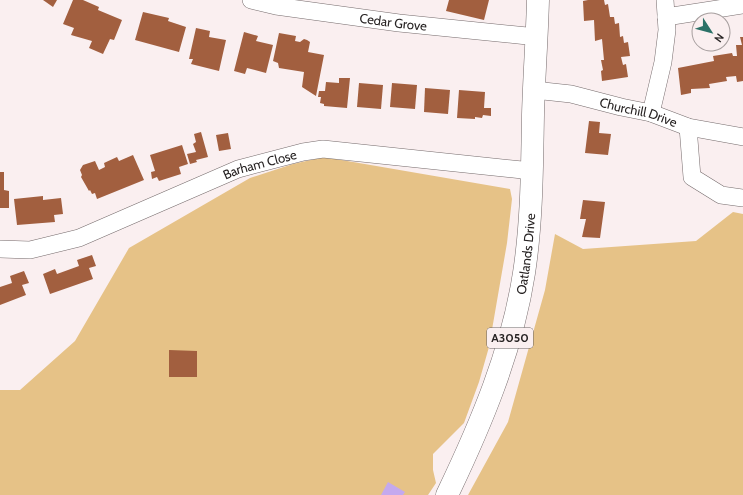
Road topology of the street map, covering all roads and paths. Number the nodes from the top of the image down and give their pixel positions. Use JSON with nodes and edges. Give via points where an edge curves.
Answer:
{"nodes":[{"id":1,"x":251,"y":0,"type":"edge"},
{"id":2,"x":538,"y":0,"type":"edge"},
{"id":3,"x":665,"y":0,"type":"edge"},
{"id":4,"x":743,"y":5,"type":"edge"},
{"id":5,"x":666,"y":17,"type":"junction"},
{"id":6,"x":537,"y":37,"type":"junction"},
{"id":7,"x":534,"y":90,"type":"junction"},
{"id":8,"x":651,"y":113,"type":"junction"},
{"id":9,"x":688,"y":127,"type":"junction"},
{"id":10,"x":743,"y":136,"type":"edge"},
{"id":11,"x":532,"y":171,"type":"junction"},
{"id":12,"x":743,"y":198,"type":"edge"},
{"id":13,"x":1,"y":249,"type":"edge"},
{"id":14,"x":447,"y":495,"type":"edge"}],
"edges":[{"from":1,"to":6,"type":"street","name":"Cedar Grove","via":[[276,6],[399,23]]},
{"from":2,"to":6,"type":"main road","name":"Oatlands Drive","number":"A3050"},
{"from":3,"to":5,"type":"street"},
{"from":4,"to":5,"type":"street"},
{"from":5,"to":8,"type":"street","via":[[663,62]]},
{"from":6,"to":7,"type":"main road","name":"Oatlands Drive","number":"A3050"},
{"from":7,"to":8,"type":"street","name":"Churchill Drive","via":[[571,94]]},
{"from":7,"to":11,"type":"main road","name":"Oatlands Drive","number":"A3050"},
{"from":8,"to":9,"type":"street","name":"Churchill Drive"},
{"from":9,"to":10,"type":"street","name":"Churchill Drive"},
{"from":9,"to":12,"type":"street","via":[[692,177],[720,195]]},
{"from":11,"to":13,"type":"street","name":"Barham Close","via":[[323,148],[238,169],[80,238],[30,250]]},
{"from":11,"to":14,"type":"main road","name":"Oatlands Drive","number":"A3050","via":[[524,274],[511,335],[478,432]]}]}
